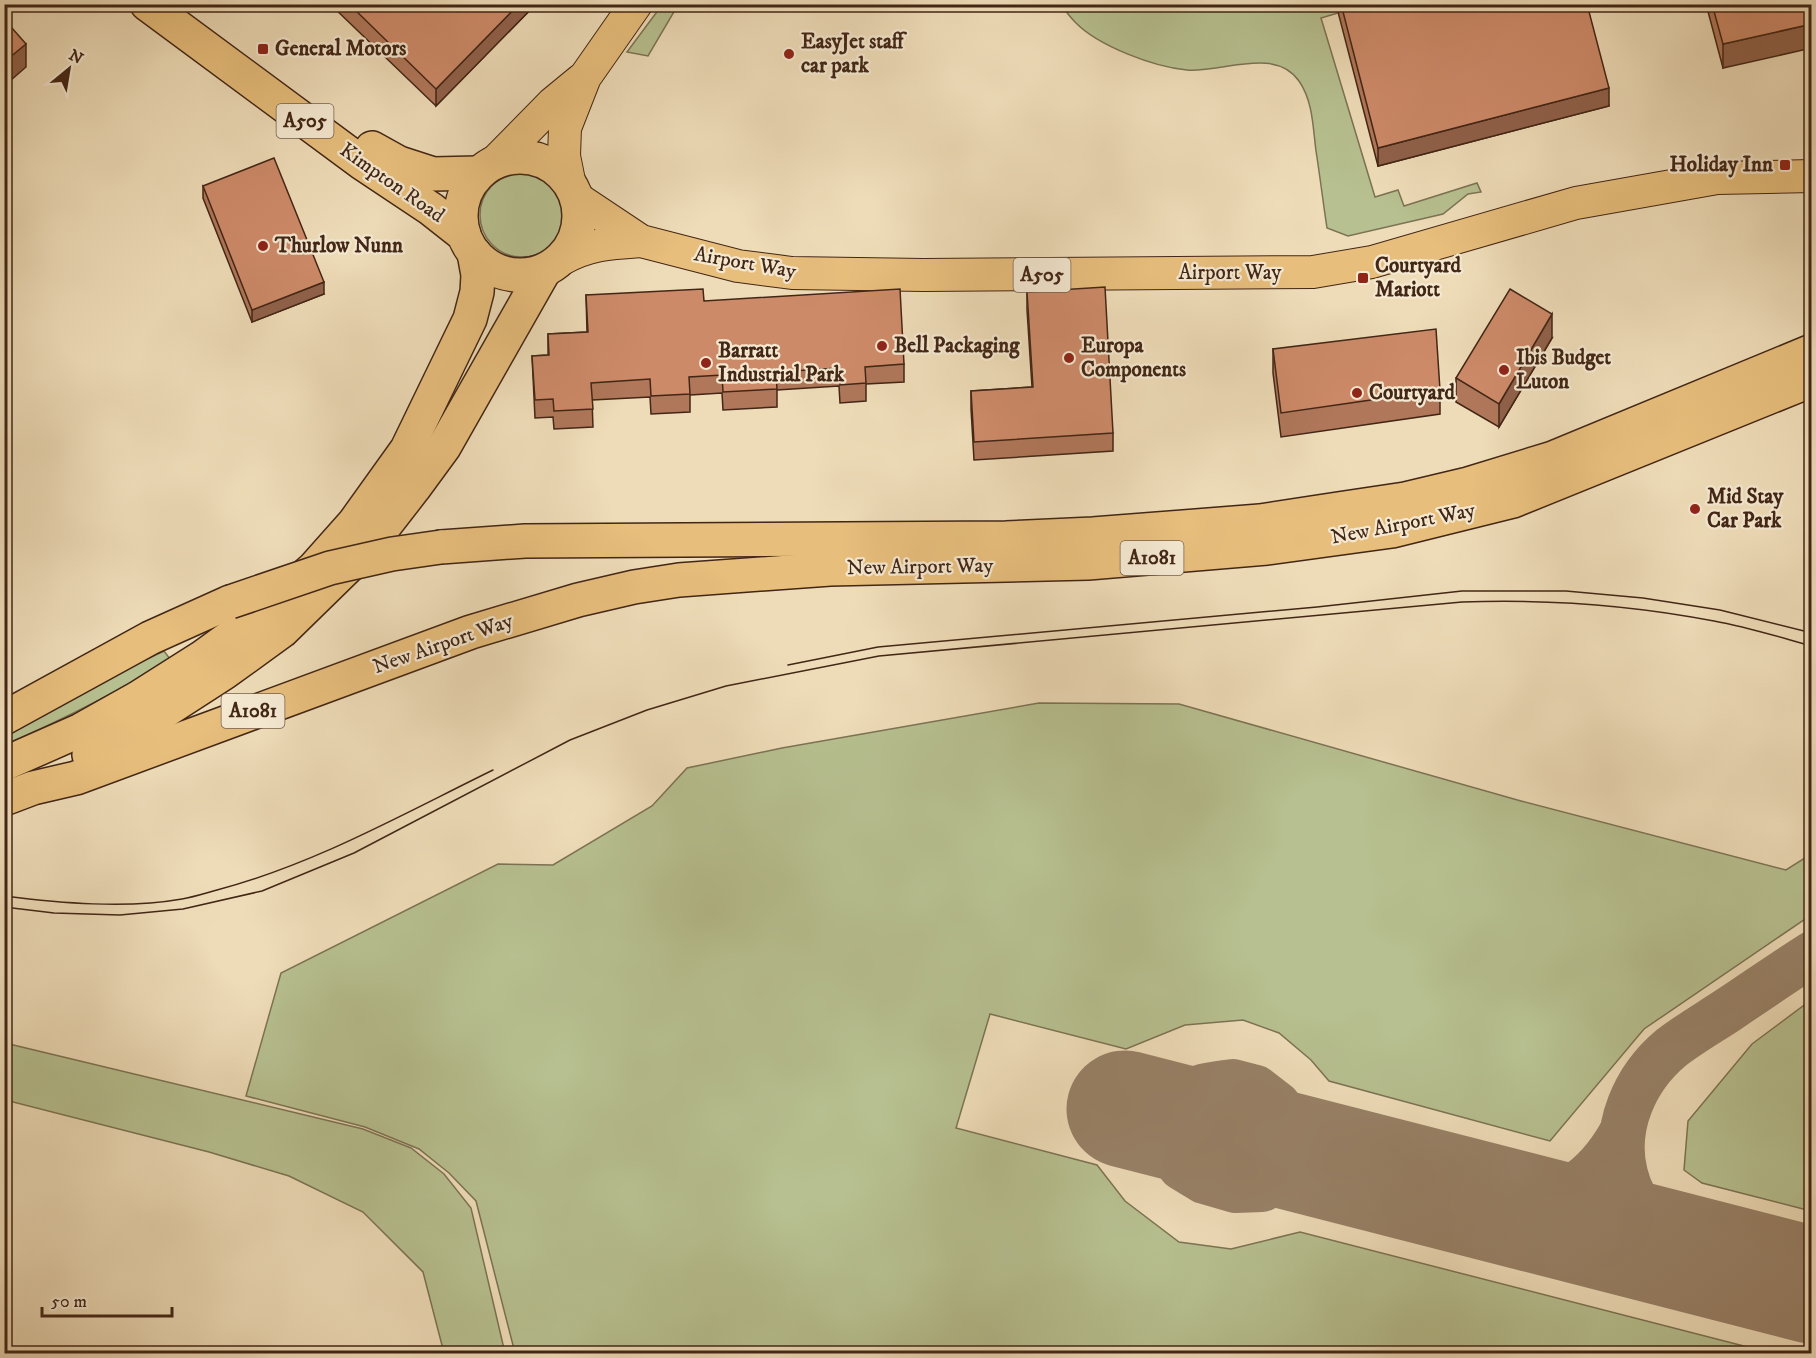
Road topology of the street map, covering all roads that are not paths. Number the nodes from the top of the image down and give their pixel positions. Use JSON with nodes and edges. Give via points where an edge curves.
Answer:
{"nodes":[{"id":1,"x":147,"y":4,"type":"edge"},
{"id":2,"x":180,"y":4,"type":"edge"},
{"id":3,"x":636,"y":4,"type":"edge"},
{"id":4,"x":585,"y":77,"type":"junction"},
{"id":5,"x":487,"y":168,"type":"junction"},
{"id":6,"x":1812,"y":176,"type":"edge"},
{"id":7,"x":573,"y":190,"type":"junction"},
{"id":8,"x":641,"y":241,"type":"junction"},
{"id":9,"x":469,"y":244,"type":"junction"},
{"id":10,"x":553,"y":265,"type":"junction"},
{"id":11,"x":1812,"y":351,"type":"edge"},
{"id":12,"x":1812,"y":380,"type":"edge"},
{"id":13,"x":4,"y":718,"type":"edge"},
{"id":14,"x":4,"y":764,"type":"edge"},
{"id":15,"x":19,"y":793,"type":"edge"}],
"edges":[{"from":1,"to":9,"type":"highway","name":"Kimpton Road","number":"A505","via":[[430,209]]},
{"from":2,"to":5,"type":"highway","name":"Kimpton Road","number":"A505","via":[[368,146],[399,163],[433,174]]},
{"from":3,"to":4,"type":"main road"},
{"from":4,"to":5,"type":"main road"},
{"from":4,"to":7,"type":"main road","via":[[564,136],[564,156]]},
{"from":5,"to":7,"type":"highway","via":[[511,157],[544,161],[558,170]]},
{"from":5,"to":9,"type":"highway","via":[[468,186],[462,202],[461,218]]},
{"from":6,"to":8,"type":"main road","name":"Airport Way","number":"A505","via":[[1717,178],[1576,203],[1383,259],[1313,272],[792,273],[738,266]]},
{"from":7,"to":8,"type":"main road","name":"Airport Way","number":"A505"},
{"from":7,"to":10,"type":"highway","via":[[580,215],[578,231],[572,246]]},
{"from":8,"to":10,"type":"main road","name":"Airport Way","number":"A505","via":[[579,250]]},
{"from":9,"to":10,"type":"highway","via":[[488,266],[506,274],[525,276]]},
{"from":9,"to":14,"type":"highway","via":[[478,275],[470,319],[412,438],[380,489],[314,568],[258,616],[138,698],[81,730]]},
{"from":10,"to":15,"type":"highway","name":"New Airport Way","number":"A1081","via":[[444,447],[369,546],[282,631],[241,661],[142,726]]},
{"from":11,"to":13,"type":"highway","name":"New Airport Way","number":"A1081","bridge":true,"via":[[1553,458],[1405,499],[1248,522],[1006,538],[525,541],[392,554],[330,568],[230,602],[150,638]]},
{"from":12,"to":15,"type":"highway","name":"New Airport Way","number":"A1081","via":[[1513,501],[1392,531],[1267,548],[1088,563],[830,569],[679,580],[600,595],[471,632],[76,778]]}]}
